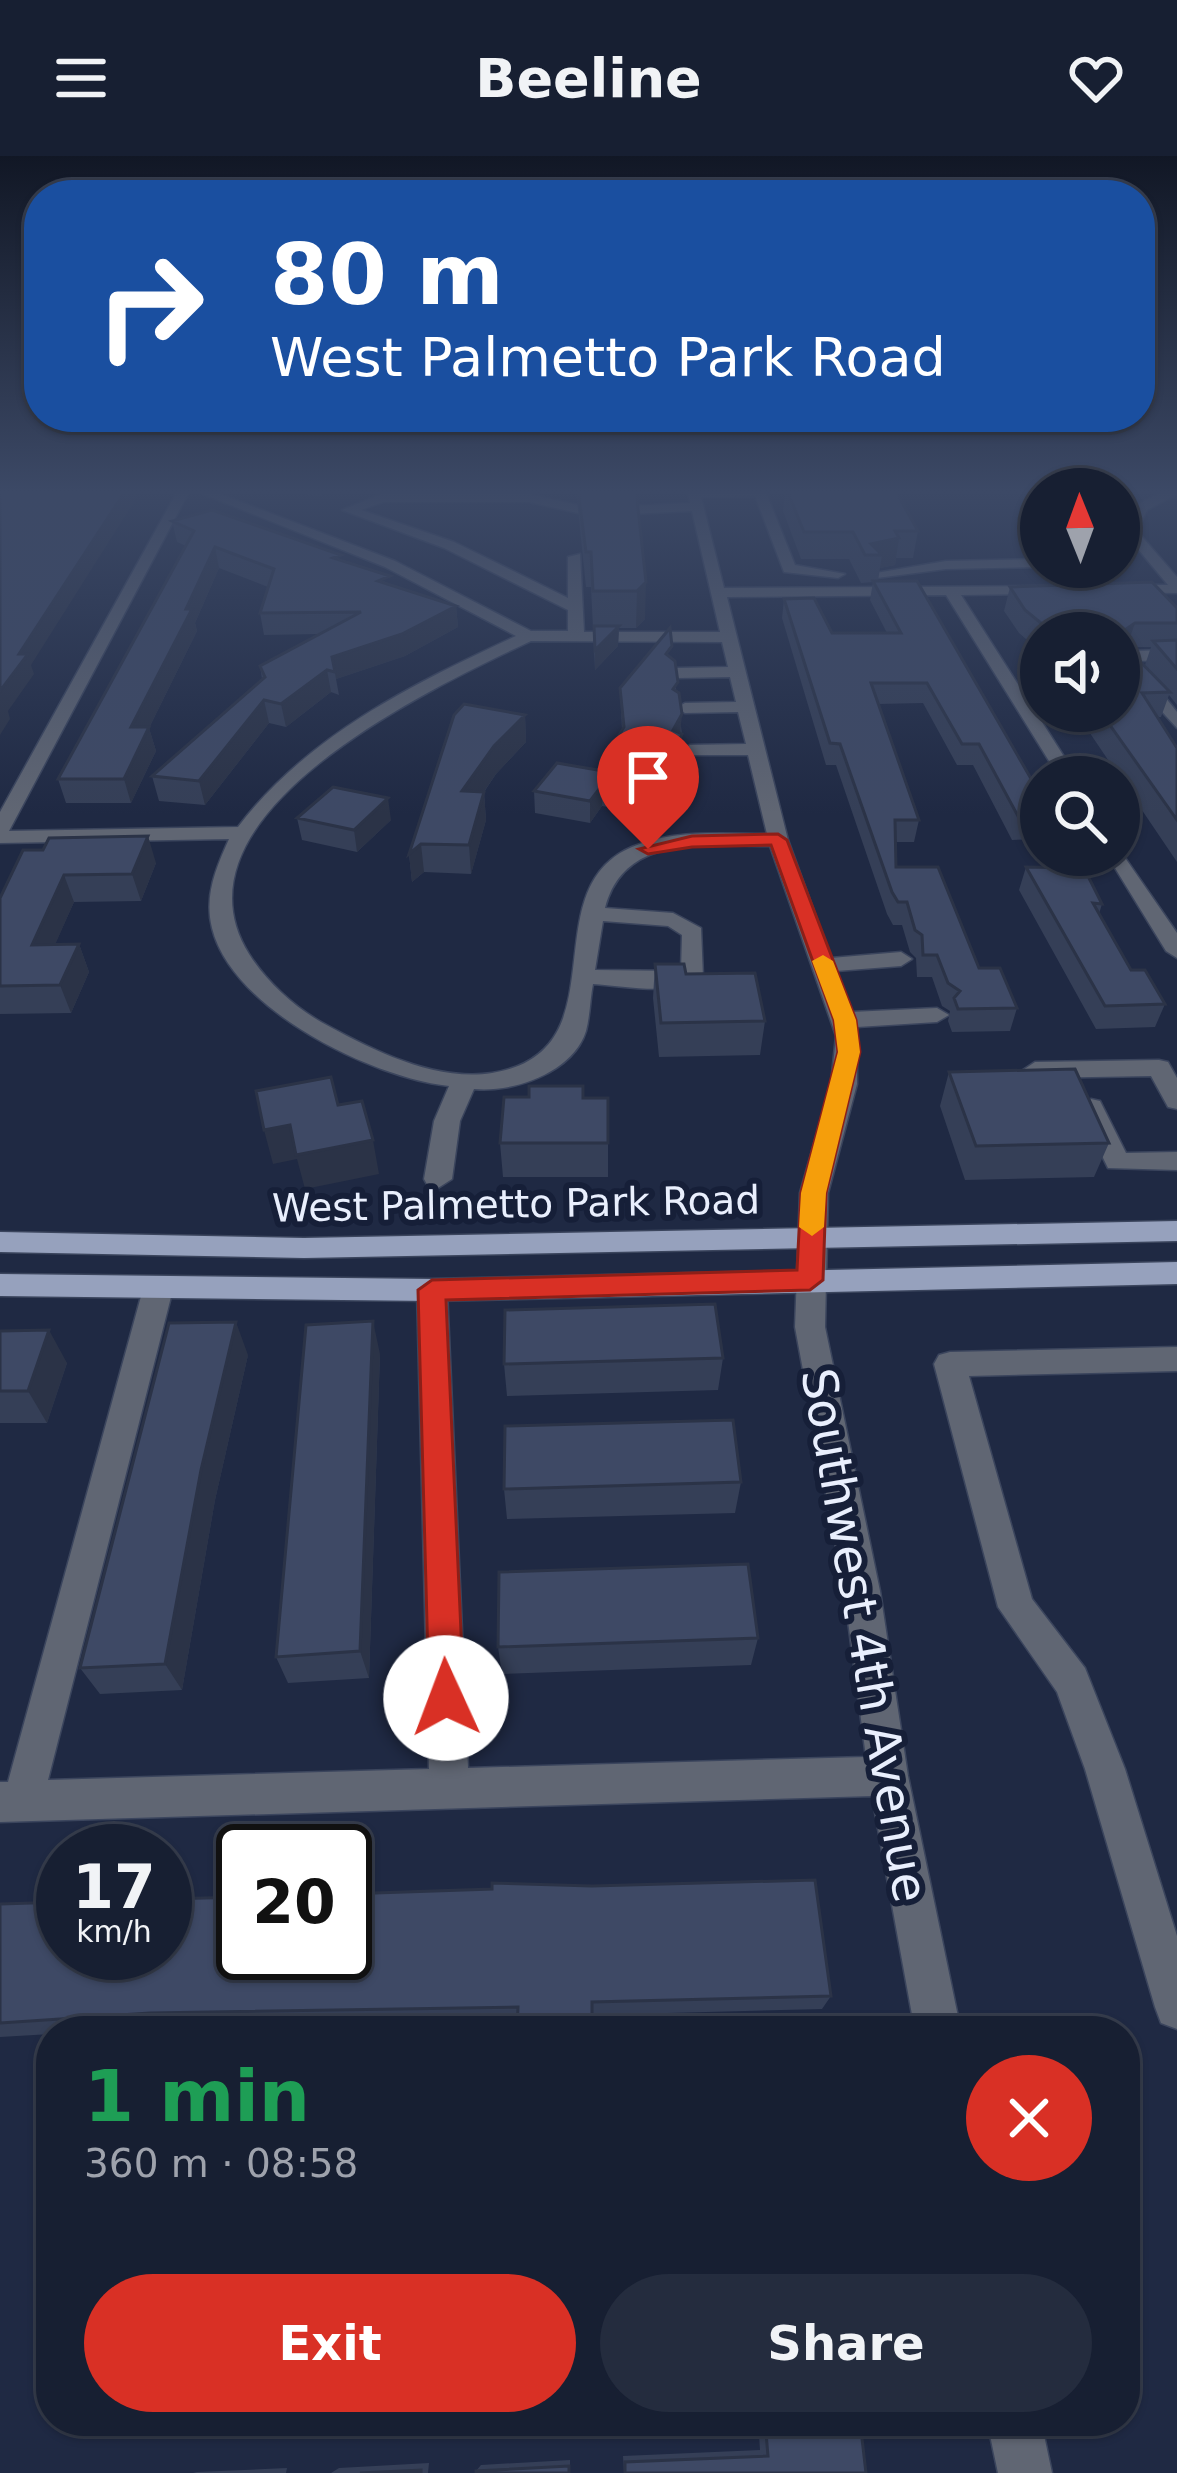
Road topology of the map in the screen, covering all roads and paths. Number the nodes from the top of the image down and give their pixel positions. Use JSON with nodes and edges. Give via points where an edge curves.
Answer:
{"nodes":[{"id":1,"x":126,"y":598,"type":"edge"},
{"id":2,"x":455,"y":598,"type":"edge"},
{"id":3,"x":556,"y":598,"type":"edge"},
{"id":4,"x":576,"y":598,"type":"edge"},
{"id":5,"x":719,"y":598,"type":"edge"},
{"id":6,"x":955,"y":598,"type":"edge"},
{"id":7,"x":576,"y":608,"type":"junction"},
{"id":8,"x":528,"y":636,"type":"junction"},
{"id":9,"x":576,"y":636,"type":"junction"},
{"id":10,"x":729,"y":637,"type":"junction"},
{"id":11,"x":1177,"y":655,"type":"edge"},
{"id":12,"x":737,"y":672,"type":"junction"},
{"id":13,"x":677,"y":673,"type":"edge"},
{"id":14,"x":746,"y":707,"type":"junction"},
{"id":15,"x":685,"y":708,"type":"edge"},
{"id":16,"x":1177,"y":723,"type":"edge"},
{"id":17,"x":756,"y":749,"type":"junction"},
{"id":18,"x":690,"y":750,"type":"dead end"},
{"id":19,"x":1055,"y":756,"type":"edge"},
{"id":20,"x":0,"y":833,"type":"edge"},
{"id":21,"x":246,"y":833,"type":"junction"},
{"id":22,"x":778,"y":840,"type":"junction"},
{"id":23,"x":1130,"y":876,"type":"edge"},
{"id":24,"x":595,"y":914,"type":"junction"},
{"id":25,"x":1177,"y":951,"type":"edge"},
{"id":26,"x":901,"y":958,"type":"dead end"},
{"id":27,"x":824,"y":965,"type":"junction"},
{"id":28,"x":584,"y":976,"type":"junction"},
{"id":29,"x":937,"y":1016,"type":"dead end"},
{"id":30,"x":845,"y":1020,"type":"junction"},
{"id":31,"x":1072,"y":1070,"type":"junction"},
{"id":32,"x":1004,"y":1071,"type":"edge"},
{"id":33,"x":464,"y":1082,"type":"junction"},
{"id":34,"x":1177,"y":1101,"type":"edge"},
{"id":35,"x":1177,"y":1161,"type":"edge"},
{"id":36,"x":438,"y":1179,"type":"dead end"},
{"id":37,"x":1177,"y":1231,"type":"edge"},
{"id":38,"x":811,"y":1238,"type":"junction"},
{"id":39,"x":0,"y":1242,"type":"edge"},
{"id":40,"x":1177,"y":1273,"type":"edge"},
{"id":41,"x":810,"y":1280,"type":"junction"},
{"id":42,"x":0,"y":1285,"type":"edge"},
{"id":43,"x":158,"y":1289,"type":"junction"},
{"id":44,"x":432,"y":1290,"type":"junction"},
{"id":45,"x":1177,"y":1359,"type":"edge"},
{"id":46,"x":889,"y":1776,"type":"junction"},
{"id":47,"x":449,"y":1789,"type":"junction"},
{"id":48,"x":12,"y":1802,"type":"edge"},
{"id":49,"x":1177,"y":2007,"type":"edge"},
{"id":50,"x":935,"y":2016,"type":"edge"},
{"id":51,"x":1017,"y":2436,"type":"edge"},
{"id":52,"x":1024,"y":2473,"type":"edge"}],
"edges":[{"from":1,"to":20,"type":"street"},
{"from":2,"to":8,"type":"street"},
{"from":3,"to":7,"type":"street"},
{"from":4,"to":7,"type":"street"},
{"from":5,"to":10,"type":"street"},
{"from":6,"to":19,"type":"street"},
{"from":7,"to":9,"type":"street"},
{"from":8,"to":9,"type":"street"},
{"from":8,"to":21,"type":"street","via":[[354,728],[296,776]]},
{"from":9,"to":10,"type":"street"},
{"from":10,"to":12,"type":"street"},
{"from":11,"to":16,"type":"street","via":[[1127,656]]},
{"from":12,"to":13,"type":"street"},
{"from":12,"to":14,"type":"street"},
{"from":14,"to":15,"type":"street"},
{"from":14,"to":17,"type":"street"},
{"from":17,"to":18,"type":"street"},
{"from":17,"to":22,"type":"street"},
{"from":20,"to":21,"type":"street"},
{"from":21,"to":33,"type":"street","via":[[226,867],[218,907],[249,974],[288,1011],[343,1044],[408,1071]]},
{"from":22,"to":24,"type":"street","via":[[669,844],[630,856],[605,876]]},
{"from":22,"to":27,"type":"street"},
{"from":23,"to":25,"type":"street"},
{"from":24,"to":28,"type":"street"},
{"from":24,"to":28,"type":"street","via":[[673,920],[693,933],[692,976]]},
{"from":26,"to":27,"type":"street"},
{"from":27,"to":30,"type":"street"},
{"from":28,"to":33,"type":"street","via":[[573,1035],[548,1068]]},
{"from":29,"to":30,"type":"street"},
{"from":30,"to":38,"type":"street","name":"Southwest 4th Avenue","via":[[847,1070],[814,1193]]},
{"from":31,"to":32,"type":"street"},
{"from":31,"to":34,"type":"street","via":[[1159,1068]]},
{"from":31,"to":35,"type":"street","via":[[1117,1162]]},
{"from":33,"to":36,"type":"street","via":[[447,1121]]},
{"from":37,"to":38,"type":"main road","name":"West Palmetto Park Road"},
{"from":38,"to":39,"type":"main road","name":"West Palmetto Park Road","via":[[304,1248]]},
{"from":38,"to":41,"type":"street","name":"Southwest 4th Avenue"},
{"from":40,"to":41,"type":"main road","name":"West Palmetto Park Road"},
{"from":41,"to":44,"type":"main road","name":"West Palmetto Park Road"},
{"from":41,"to":46,"type":"street","name":"Southwest 4th Avenue","via":[[810,1328]]},
{"from":42,"to":43,"type":"main road","name":"West Palmetto Park Road"},
{"from":43,"to":44,"type":"main road","name":"West Palmetto Park Road"},
{"from":43,"to":48,"type":"street"},
{"from":44,"to":47,"type":"street"},
{"from":45,"to":49,"type":"street","via":[[950,1364],[1016,1607],[1072,1681]]},
{"from":46,"to":47,"type":"street"},
{"from":46,"to":50,"type":"street","name":"Southwest 4th Avenue"},
{"from":47,"to":48,"type":"street"},
{"from":51,"to":52,"type":"street"}]}
